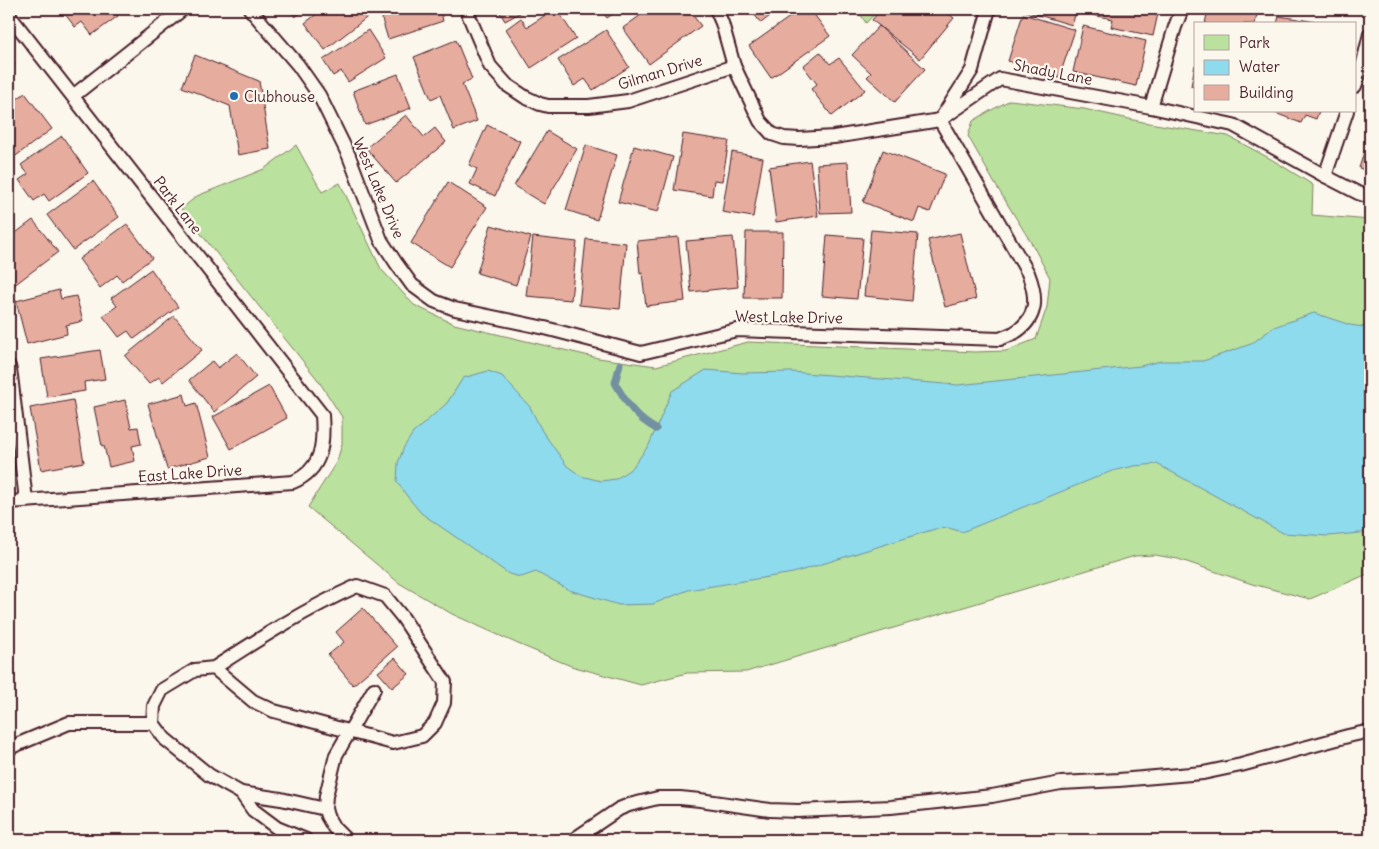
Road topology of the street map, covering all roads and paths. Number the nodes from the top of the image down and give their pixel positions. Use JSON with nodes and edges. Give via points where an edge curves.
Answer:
{"nodes":[{"id":1,"x":184,"y":9,"type":"edge"},
{"id":2,"x":250,"y":9,"type":"edge"},
{"id":3,"x":466,"y":9,"type":"edge"},
{"id":4,"x":716,"y":9,"type":"edge"},
{"id":5,"x":988,"y":9,"type":"edge"},
{"id":6,"x":1182,"y":9,"type":"edge"},
{"id":7,"x":9,"y":15,"type":"edge"},
{"id":8,"x":1370,"y":34,"type":"edge"},
{"id":9,"x":734,"y":66,"type":"junction"},
{"id":10,"x":1356,"y":83,"type":"edge"},
{"id":11,"x":73,"y":96,"type":"junction"},
{"id":12,"x":1151,"y":107,"type":"junction"},
{"id":13,"x":1347,"y":112,"type":"edge"},
{"id":14,"x":940,"y":120,"type":"junction"},
{"id":15,"x":1325,"y":176,"type":"junction"},
{"id":16,"x":1370,"y":197,"type":"edge"},
{"id":17,"x":9,"y":366,"type":"edge"},
{"id":18,"x":322,"y":415,"type":"joint"},
{"id":19,"x":26,"y":500,"type":"junction"},
{"id":20,"x":9,"y":502,"type":"edge"},
{"id":21,"x":214,"y":668,"type":"junction"},
{"id":22,"x":374,"y":689,"type":"dead end"},
{"id":23,"x":153,"y":723,"type":"junction"},
{"id":24,"x":349,"y":731,"type":"junction"},
{"id":25,"x":1370,"y":732,"type":"edge"},
{"id":26,"x":9,"y":748,"type":"edge"},
{"id":27,"x":241,"y":793,"type":"junction"},
{"id":28,"x":325,"y":809,"type":"junction"},
{"id":29,"x":306,"y":840,"type":"edge"},
{"id":30,"x":346,"y":840,"type":"edge"},
{"id":31,"x":573,"y":840,"type":"edge"}],
"edges":[{"from":1,"to":11,"type":"lane"},
{"from":2,"to":14,"type":"lane","name":"West Lake Drive","via":[[319,95],[349,156],[381,240],[412,285],[434,301],[455,309],[641,353],[737,330],[1000,339],[1014,333],[1025,323],[1035,302],[1030,278]]},
{"from":3,"to":9,"type":"lane","name":"Gilman Drive","via":[[490,66],[507,85],[524,97],[548,106],[589,106],[628,101]]},
{"from":4,"to":9,"type":"lane","name":"Shady Lane"},
{"from":5,"to":14,"type":"lane","via":[[972,70]]},
{"from":6,"to":12,"type":"lane"},
{"from":7,"to":11,"type":"lane","name":"Park Lane"},
{"from":8,"to":10,"type":"lane"},
{"from":9,"to":14,"type":"lane","name":"Shady Lane","via":[[760,121],[772,134],[784,138],[834,137]]},
{"from":11,"to":18,"type":"lane","name":"Park Lane"},
{"from":12,"to":14,"type":"lane","name":"Shady Lane","via":[[1000,79]]},
{"from":12,"to":15,"type":"lane","name":"Shady Lane","via":[[1233,125]]},
{"from":13,"to":15,"type":"lane"},
{"from":15,"to":16,"type":"lane","name":"Shady Lane"},
{"from":17,"to":19,"type":"lane"},
{"from":18,"to":19,"type":"lane","name":"East Lake Drive","via":[[322,451],[303,478],[293,482]]},
{"from":19,"to":20,"type":"lane","name":"East Lake Drive"},
{"from":21,"to":23,"type":"lane","via":[[194,670],[162,690],[154,706]]},
{"from":21,"to":24,"type":"lane","via":[[252,701],[274,711]]},
{"from":21,"to":24,"type":"lane","via":[[262,636],[356,586],[385,596],[445,682],[444,703],[435,723],[422,736],[393,742]]},
{"from":22,"to":24,"type":"lane"},
{"from":23,"to":26,"type":"lane","via":[[69,723]]},
{"from":23,"to":27,"type":"lane","via":[[165,739],[209,775]]},
{"from":24,"to":28,"type":"lane","via":[[336,755]]},
{"from":25,"to":31,"type":"lane","via":[[1203,773],[1061,782],[992,796],[891,807],[798,812],[658,798],[619,809]]},
{"from":27,"to":28,"type":"lane"},
{"from":27,"to":29,"type":"lane","via":[[253,810],[277,828]]},
{"from":28,"to":30,"type":"lane","via":[[334,828]]}]}
